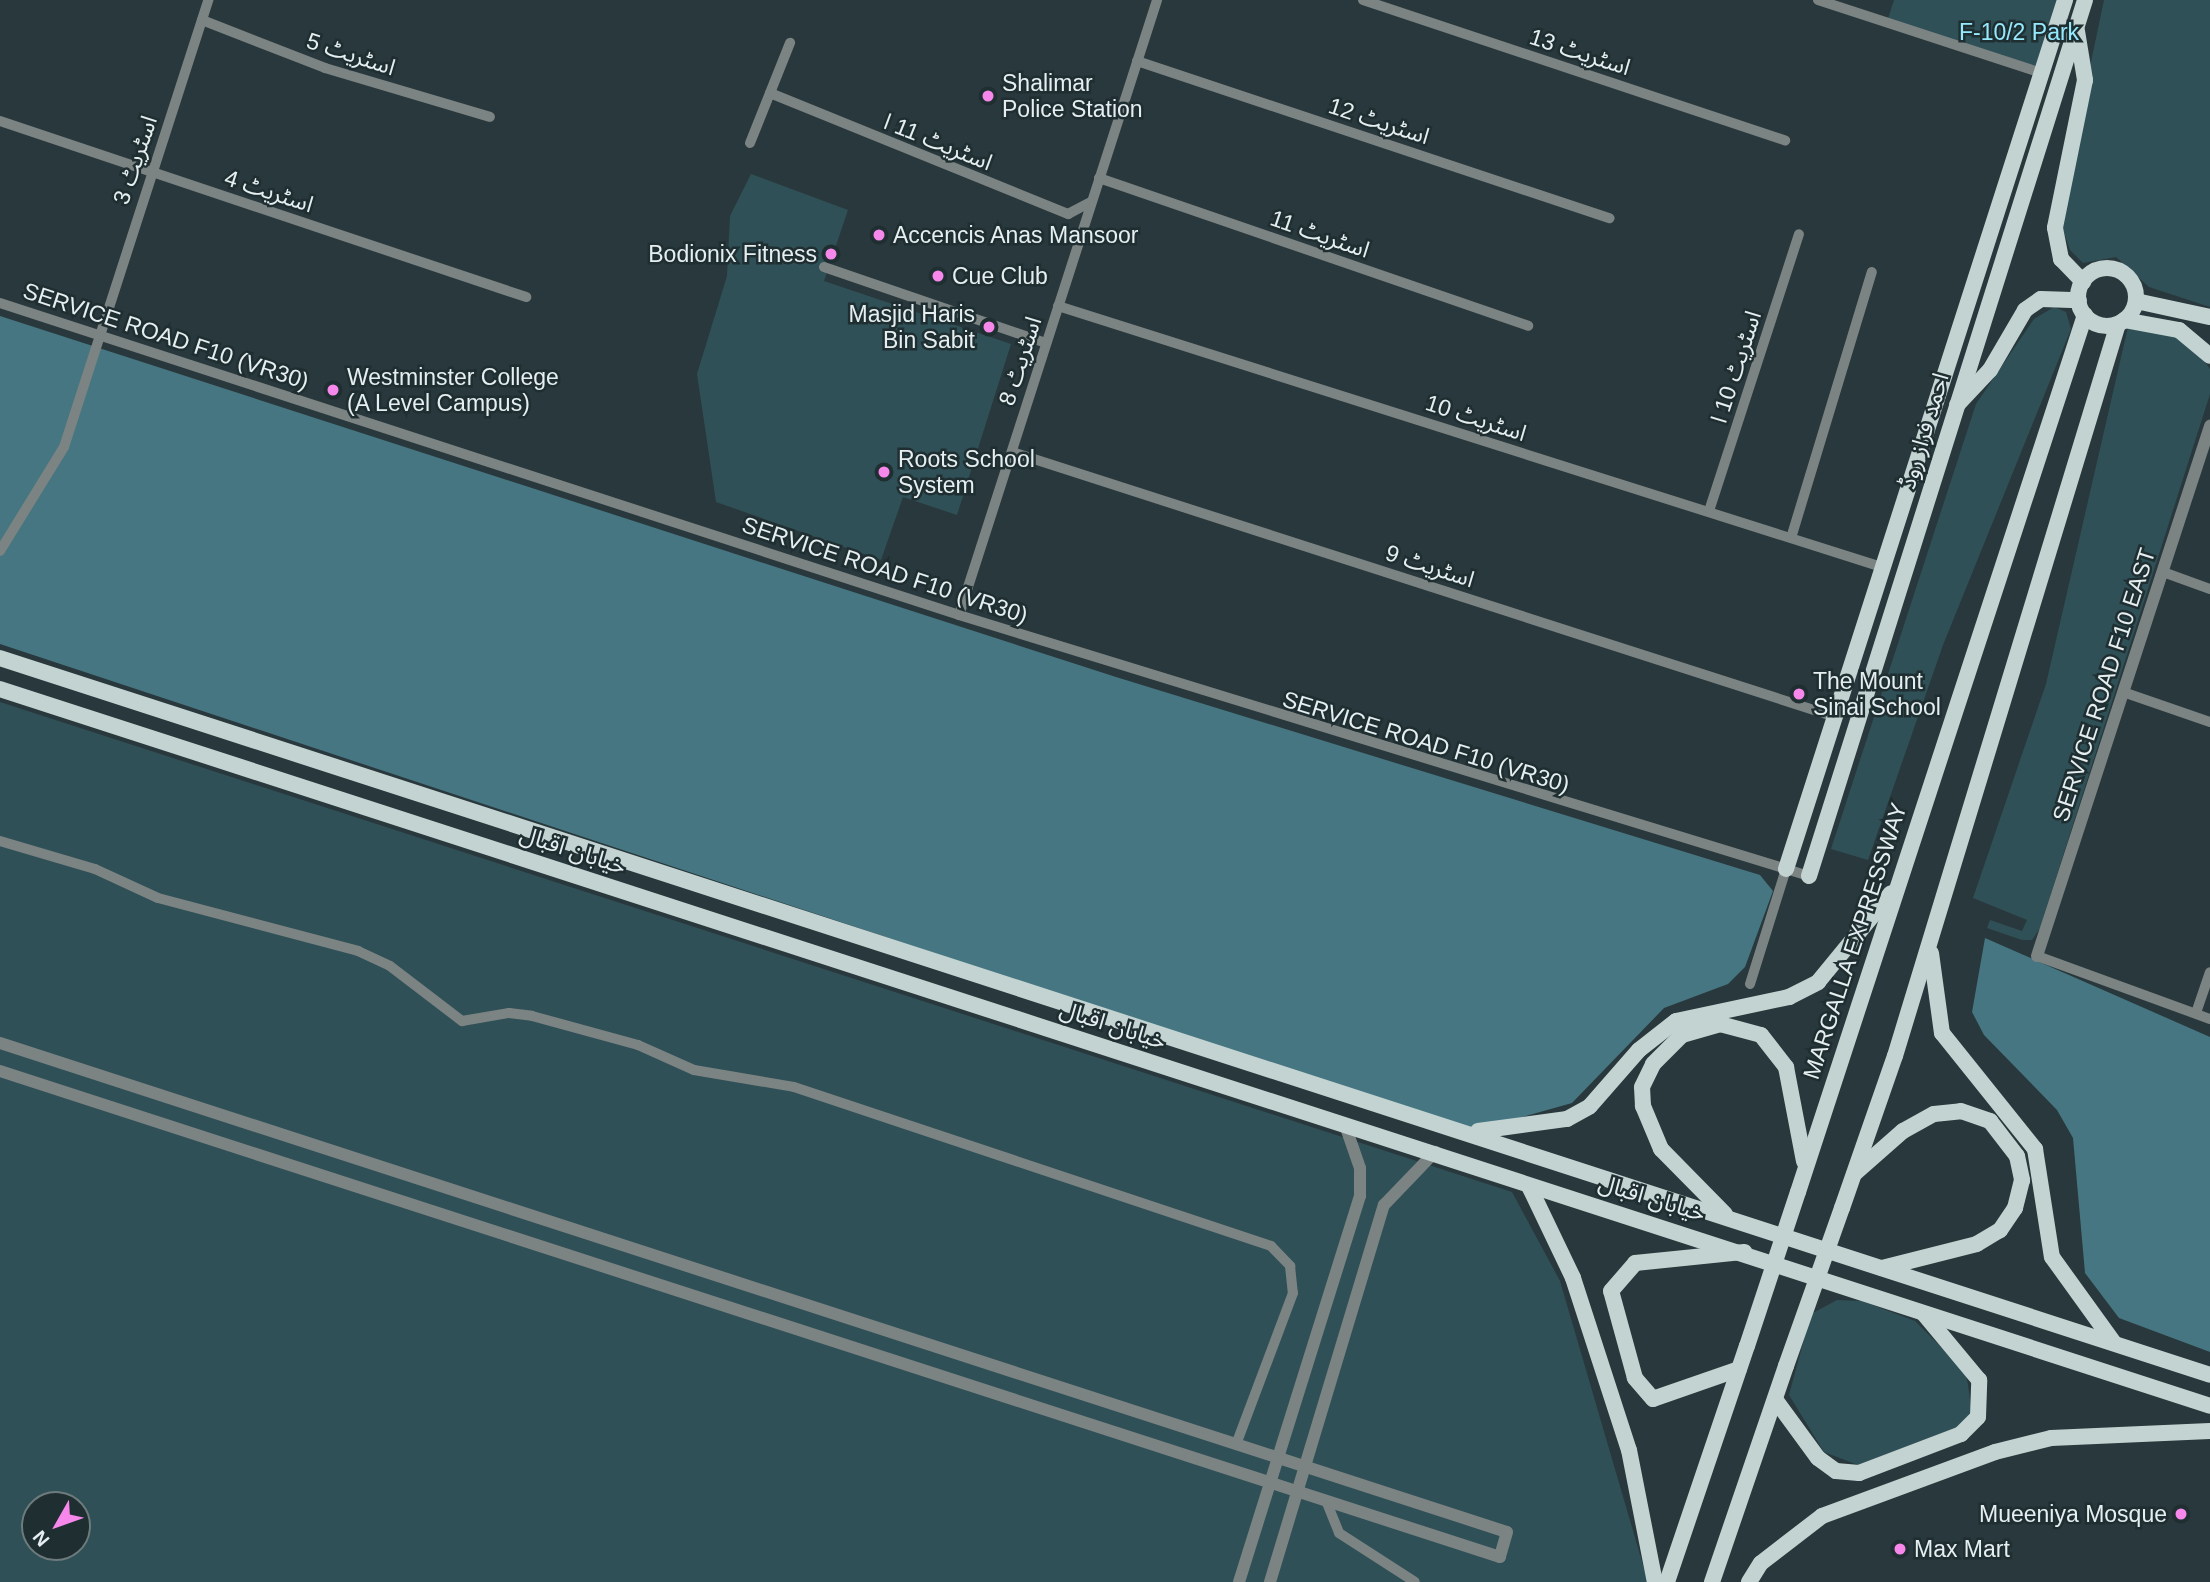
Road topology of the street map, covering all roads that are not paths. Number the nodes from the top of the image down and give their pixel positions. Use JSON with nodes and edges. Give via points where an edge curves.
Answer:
{"nodes":[{"id":1,"x":208,"y":0,"type":"edge"},
{"id":2,"x":1157,"y":0,"type":"edge"},
{"id":3,"x":1363,"y":0,"type":"edge"},
{"id":4,"x":1818,"y":0,"type":"edge"},
{"id":5,"x":2066,"y":0,"type":"edge"},
{"id":6,"x":2085,"y":0,"type":"edge"},
{"id":7,"x":202,"y":20,"type":"junction"},
{"id":8,"x":2076,"y":26,"type":"junction"},
{"id":9,"x":790,"y":43,"type":"dead end"},
{"id":10,"x":1137,"y":61,"type":"junction"},
{"id":11,"x":2042,"y":73,"type":"junction"},
{"id":12,"x":770,"y":93,"type":"junction"},
{"id":13,"x":490,"y":117,"type":"dead end"},
{"id":14,"x":0,"y":121,"type":"edge"},
{"id":15,"x":1785,"y":140,"type":"dead end"},
{"id":16,"x":750,"y":143,"type":"dead end"},
{"id":17,"x":149,"y":172,"type":"junction"},
{"id":18,"x":1100,"y":178,"type":"junction"},
{"id":19,"x":1091,"y":202,"type":"junction"},
{"id":20,"x":1609,"y":218,"type":"dead end"},
{"id":21,"x":1799,"y":234,"type":"dead end"},
{"id":22,"x":1987,"y":242,"type":"junction"},
{"id":23,"x":2005,"y":246,"type":"junction"},
{"id":24,"x":824,"y":267,"type":"dead end"},
{"id":25,"x":1872,"y":272,"type":"dead end"},
{"id":26,"x":2083,"y":282,"type":"junction"},
{"id":27,"x":526,"y":297,"type":"dead end"},
{"id":28,"x":2136,"y":301,"type":"junction"},
{"id":29,"x":0,"y":303,"type":"edge"},
{"id":30,"x":1058,"y":306,"type":"junction"},
{"id":31,"x":2082,"y":308,"type":"junction"},
{"id":32,"x":2210,"y":317,"type":"edge"},
{"id":33,"x":2121,"y":322,"type":"junction"},
{"id":34,"x":1528,"y":326,"type":"dead end"},
{"id":35,"x":98,"y":334,"type":"junction"},
{"id":36,"x":1046,"y":343,"type":"junction"},
{"id":37,"x":2210,"y":356,"type":"edge"},
{"id":38,"x":1955,"y":408,"type":"junction"},
{"id":39,"x":2210,"y":426,"type":"edge"},
{"id":40,"x":1012,"y":452,"type":"junction"},
{"id":41,"x":2205,"y":460,"type":"edge"},
{"id":42,"x":1709,"y":511,"type":"junction"},
{"id":43,"x":1791,"y":538,"type":"junction"},
{"id":44,"x":0,"y":551,"type":"edge"},
{"id":45,"x":1882,"y":567,"type":"junction"},
{"id":46,"x":2163,"y":572,"type":"junction"},
{"id":47,"x":2210,"y":589,"type":"edge"},
{"id":48,"x":959,"y":614,"type":"junction"},
{"id":49,"x":0,"y":657,"type":"edge"},
{"id":50,"x":0,"y":688,"type":"edge"},
{"id":51,"x":2123,"y":692,"type":"junction"},
{"id":52,"x":1836,"y":717,"type":"junction"},
{"id":53,"x":2210,"y":722,"type":"edge"},
{"id":54,"x":0,"y":841,"type":"edge"},
{"id":55,"x":1786,"y":869,"type":"junction"},
{"id":56,"x":1809,"y":876,"type":"joint"},
{"id":57,"x":1897,"y":885,"type":"junction"},
{"id":58,"x":1930,"y":940,"type":"junction"},
{"id":59,"x":2037,"y":956,"type":"joint"},
{"id":60,"x":2210,"y":972,"type":"edge"},
{"id":61,"x":1750,"y":984,"type":"dead end"},
{"id":62,"x":2197,"y":1010,"type":"junction"},
{"id":63,"x":2210,"y":1019,"type":"edge"},
{"id":64,"x":0,"y":1043,"type":"edge"},
{"id":65,"x":0,"y":1071,"type":"edge"},
{"id":66,"x":1345,"y":1125,"type":"junction"},
{"id":67,"x":1472,"y":1131,"type":"junction"},
{"id":68,"x":1435,"y":1152,"type":"junction"},
{"id":69,"x":1805,"y":1167,"type":"junction"},
{"id":70,"x":1853,"y":1175,"type":"junction"},
{"id":71,"x":1529,"y":1186,"type":"junction"},
{"id":72,"x":1727,"y":1216,"type":"junction"},
{"id":73,"x":1746,"y":1252,"type":"junction"},
{"id":74,"x":1882,"y":1268,"type":"junction"},
{"id":75,"x":1922,"y":1311,"type":"junction"},
{"id":76,"x":2114,"y":1343,"type":"junction"},
{"id":77,"x":1739,"y":1369,"type":"junction"},
{"id":78,"x":2210,"y":1375,"type":"edge"},
{"id":79,"x":1777,"y":1402,"type":"junction"},
{"id":80,"x":2210,"y":1406,"type":"edge"},
{"id":81,"x":2210,"y":1431,"type":"edge"},
{"id":82,"x":1237,"y":1443,"type":"junction"},
{"id":83,"x":1277,"y":1455,"type":"junction"},
{"id":84,"x":1309,"y":1466,"type":"junction"},
{"id":85,"x":1267,"y":1484,"type":"junction"},
{"id":86,"x":1299,"y":1494,"type":"junction"},
{"id":87,"x":1327,"y":1503,"type":"junction"},
{"id":88,"x":1238,"y":1582,"type":"edge"},
{"id":89,"x":1270,"y":1582,"type":"edge"},
{"id":90,"x":1415,"y":1582,"type":"edge"},
{"id":91,"x":1654,"y":1582,"type":"edge"},
{"id":92,"x":1667,"y":1582,"type":"edge"},
{"id":93,"x":1712,"y":1582,"type":"edge"},
{"id":94,"x":1749,"y":1582,"type":"edge"}],
"edges":[{"from":1,"to":7,"type":"street","name":"اسٹریٹ 3"},
{"from":2,"to":10,"type":"street","name":"اسٹریٹ 8"},
{"from":3,"to":15,"type":"street","name":"اسٹریٹ 13"},
{"from":4,"to":11,"type":"street"},
{"from":5,"to":11,"type":"main road","name":"احمد فراز روڈ"},
{"from":6,"to":8,"type":"main road","name":"احمد فراز روڈ"},
{"from":7,"to":13,"type":"street","name":"اسٹریٹ 5","via":[[325,68]]},
{"from":7,"to":17,"type":"street","name":"اسٹریٹ 3"},
{"from":8,"to":23,"type":"main road","name":"احمد فراز روڈ"},
{"from":8,"to":26,"type":"main road","via":[[2085,79],[2055,228],[2061,259]]},
{"from":9,"to":12,"type":"street"},
{"from":10,"to":18,"type":"street","name":"اسٹریٹ 8"},
{"from":10,"to":20,"type":"street","name":"اسٹریٹ 12"},
{"from":11,"to":22,"type":"main road","name":"احمد فراز روڈ"},
{"from":12,"to":16,"type":"street"},
{"from":12,"to":19,"type":"street","name":"اسٹریٹ 11 ا","via":[[1068,214]]},
{"from":14,"to":17,"type":"street","name":"اسٹریٹ 4"},
{"from":17,"to":27,"type":"street","name":"اسٹریٹ 4"},
{"from":17,"to":35,"type":"street","name":"اسٹریٹ 3"},
{"from":18,"to":19,"type":"street","name":"اسٹریٹ 8"},
{"from":18,"to":34,"type":"street","name":"اسٹریٹ 11"},
{"from":19,"to":30,"type":"street","name":"اسٹریٹ 8"},
{"from":21,"to":42,"type":"street","name":"اسٹریٹ 10 ا"},
{"from":22,"to":23,"type":"main road","via":[[1994,252]]},
{"from":22,"to":45,"type":"main road","name":"احمد فراز روڈ"},
{"from":23,"to":38,"type":"main road","name":"احمد فراز روڈ"},
{"from":24,"to":36,"type":"street"},
{"from":25,"to":43,"type":"street"},
{"from":26,"to":28,"type":"main road","via":[[2111,268],[2134,286]]},
{"from":26,"to":31,"type":"main road"},
{"from":28,"to":32,"type":"main road"},
{"from":28,"to":33,"type":"main road"},
{"from":29,"to":35,"type":"street","name":"SERVICE ROAD F10 (VR30)"},
{"from":30,"to":36,"type":"street","name":"اسٹریٹ 8"},
{"from":30,"to":42,"type":"street","name":"اسٹریٹ 10"},
{"from":31,"to":33,"type":"main road","via":[[2103,326]]},
{"from":31,"to":38,"type":"main road","via":[[2041,299],[2025,310],[1990,370]]},
{"from":31,"to":57,"type":"main road","name":"MARGALLA EXPRESSWAY"},
{"from":33,"to":37,"type":"main road","via":[[2179,330]]},
{"from":33,"to":58,"type":"main road"},
{"from":35,"to":44,"type":"street","name":"اسٹریٹ 3","via":[[64,447]]},
{"from":35,"to":48,"type":"street","name":"SERVICE ROAD F10 (VR30)"},
{"from":36,"to":40,"type":"street","name":"اسٹریٹ 8"},
{"from":38,"to":56,"type":"main road","name":"احمد فراز روڈ"},
{"from":39,"to":41,"type":"street","name":"SERVICE ROAD F10 EAST"},
{"from":40,"to":48,"type":"street","name":"اسٹریٹ 8"},
{"from":40,"to":52,"type":"street","name":"اسٹریٹ 9"},
{"from":41,"to":46,"type":"street","name":"SERVICE ROAD F10 EAST"},
{"from":42,"to":43,"type":"street","name":"اسٹریٹ 10"},
{"from":43,"to":45,"type":"street","name":"اسٹریٹ 10"},
{"from":45,"to":52,"type":"main road","name":"احمد فراز روڈ"},
{"from":46,"to":47,"type":"street"},
{"from":46,"to":51,"type":"street","name":"SERVICE ROAD F10 EAST"},
{"from":48,"to":55,"type":"street","name":"SERVICE ROAD F10 (VR30)"},
{"from":49,"to":67,"type":"main road","name":"خیابان اقبال"},
{"from":50,"to":66,"type":"main road","name":"خیابان اقبال"},
{"from":51,"to":53,"type":"street"},
{"from":51,"to":59,"type":"street","name":"SERVICE ROAD F10 EAST"},
{"from":52,"to":55,"type":"main road","name":"احمد فراز روڈ"},
{"from":54,"to":82,"type":"street","via":[[95,869],[158,898],[358,951],[390,966],[462,1021],[509,1013],[532,1016],[638,1045],[694,1070],[794,1087],[1271,1245],[1295,1280]]},
{"from":55,"to":56,"type":"street","name":"SERVICE ROAD F10 (VR30)"},
{"from":55,"to":61,"type":"street"},
{"from":57,"to":67,"type":"main road","via":[[1818,982],[1789,997],[1676,1021],[1639,1050],[1590,1106],[1567,1119]]},
{"from":57,"to":69,"type":"main road","name":"MARGALLA EXPRESSWAY"},
{"from":58,"to":70,"type":"main road"},
{"from":58,"to":76,"type":"main road","via":[[1942,1033],[2035,1149],[2052,1257]]},
{"from":59,"to":62,"type":"street"},
{"from":60,"to":62,"type":"street"},
{"from":62,"to":63,"type":"street"},
{"from":64,"to":82,"type":"street"},
{"from":65,"to":85,"type":"street"},
{"from":66,"to":68,"type":"main road","name":"خیابان اقبال"},
{"from":66,"to":83,"type":"street","via":[[1360,1168],[1360,1196]]},
{"from":67,"to":72,"type":"main road","name":"خیابان اقبال"},
{"from":68,"to":71,"type":"main road","name":"خیابان اقبال"},
{"from":68,"to":84,"type":"street","via":[[1384,1205]]},
{"from":69,"to":72,"type":"main road","via":[[1791,1084],[1768,1043],[1720,1024],[1682,1035],[1653,1064],[1642,1087],[1643,1106],[1661,1149]]},
{"from":69,"to":77,"type":"main road","name":"MARGALLA EXPRESSWAY","bridge":true},
{"from":70,"to":74,"type":"main road","via":[[1903,1131],[1934,1114],[1961,1111],[1990,1121],[2017,1156],[2022,1180],[2015,1208],[2000,1230],[1977,1244]]},
{"from":70,"to":79,"type":"main road","bridge":true},
{"from":71,"to":73,"type":"main road","name":"خیابان اقبال"},
{"from":71,"to":91,"type":"main road","via":[[1573,1278],[1625,1437]]},
{"from":72,"to":74,"type":"main road","name":"خیابان اقبال"},
{"from":73,"to":75,"type":"main road","name":"خیابان اقبال"},
{"from":73,"to":77,"type":"main road","via":[[1635,1263],[1611,1291],[1635,1378],[1653,1399]]},
{"from":74,"to":76,"type":"main road","name":"خیابان اقبال"},
{"from":75,"to":79,"type":"main road","via":[[1979,1380],[1978,1417],[1961,1434],[1859,1473],[1836,1471],[1818,1458]]},
{"from":75,"to":80,"type":"main road","name":"خیابان اقبال"},
{"from":76,"to":78,"type":"main road","name":"خیابان اقبال"},
{"from":77,"to":92,"type":"main road","name":"MARGALLA EXPRESSWAY"},
{"from":79,"to":93,"type":"main road"},
{"from":81,"to":94,"type":"main road","via":[[2051,1438],[1983,1456],[1822,1516],[1761,1563]]},
{"from":82,"to":83,"type":"street"},
{"from":83,"to":84,"type":"street"},
{"from":83,"to":85,"type":"street"},
{"from":84,"to":86,"type":"street"},
{"from":84,"to":87,"type":"street","via":[[1507,1532],[1500,1557]]},
{"from":85,"to":86,"type":"street"},
{"from":85,"to":88,"type":"street"},
{"from":86,"to":87,"type":"street"},
{"from":86,"to":89,"type":"street"},
{"from":87,"to":90,"type":"street","via":[[1349,1541],[1392,1562]]}]}
